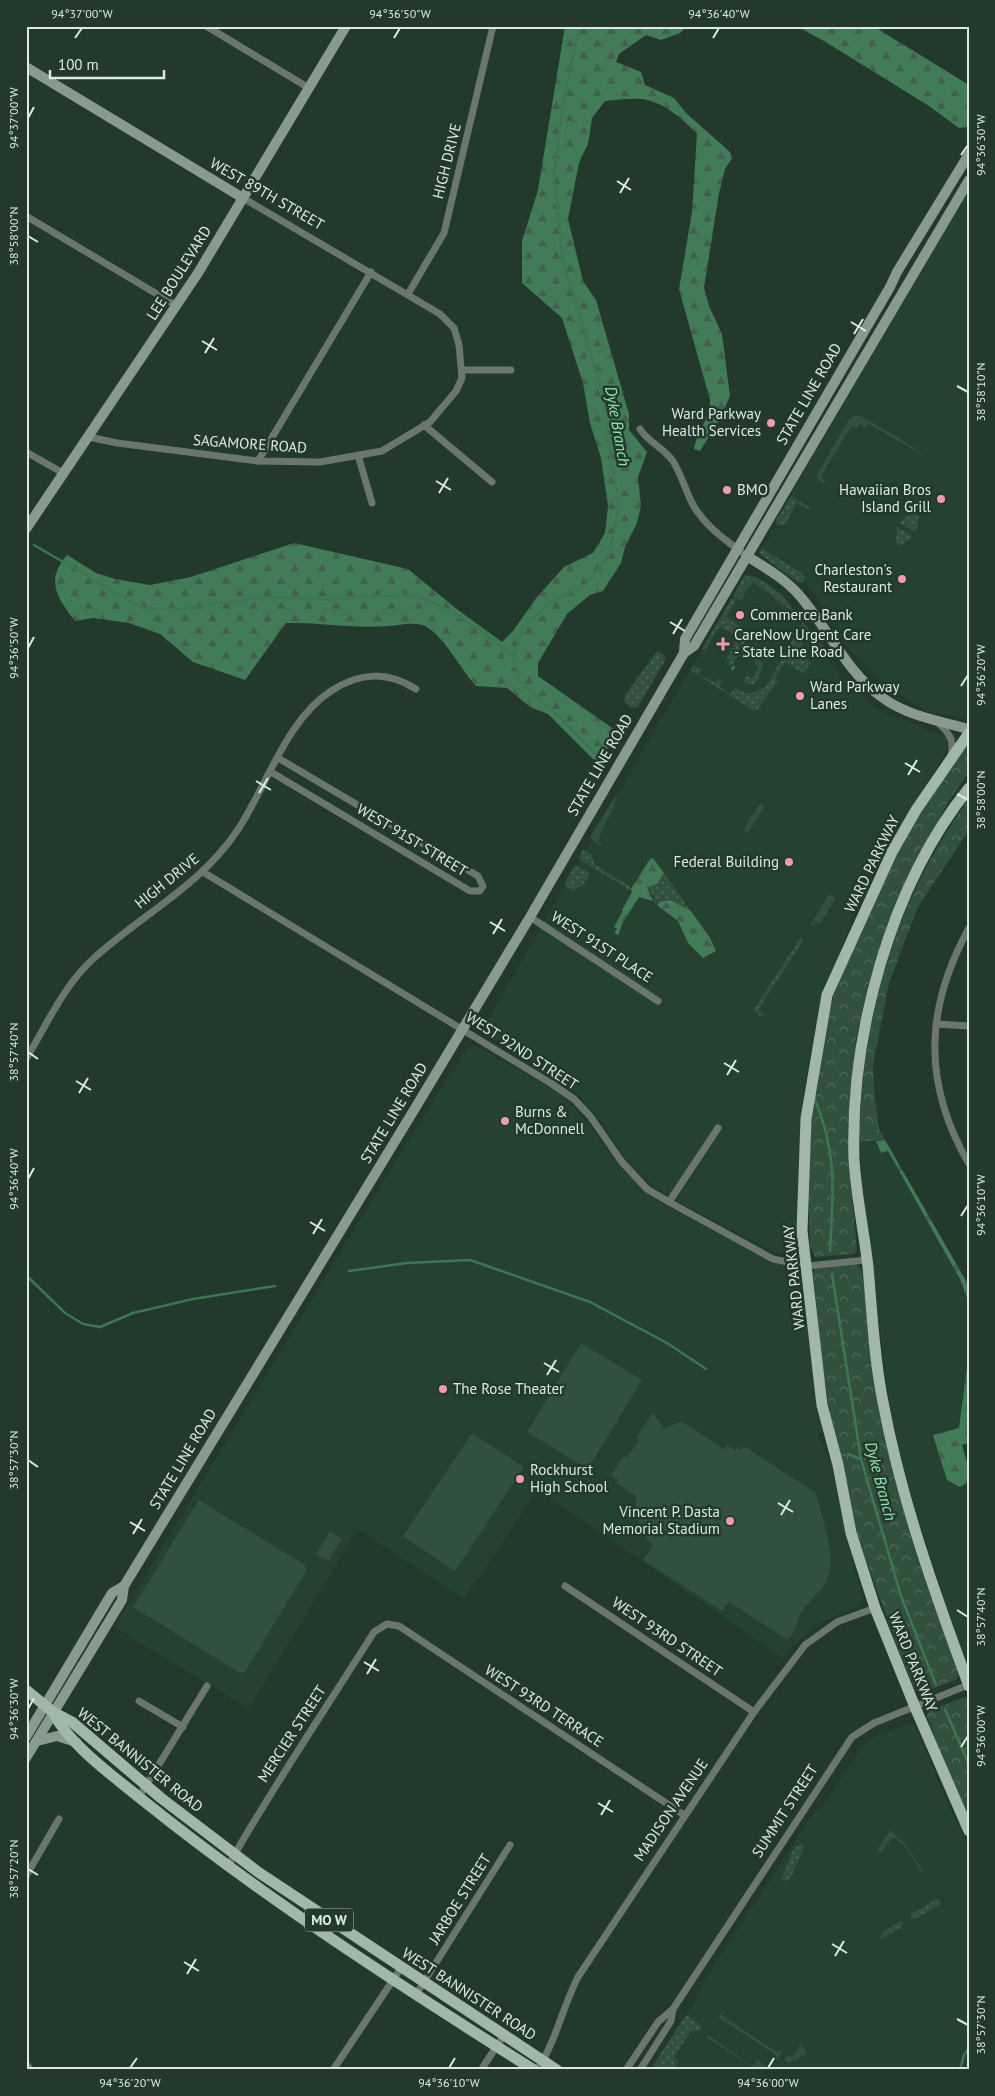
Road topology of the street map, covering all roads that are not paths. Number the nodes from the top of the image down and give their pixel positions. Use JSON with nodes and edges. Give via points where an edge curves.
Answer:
{"nodes":[{"id":1,"x":206,"y":26,"type":"edge"},
{"id":2,"x":346,"y":26,"type":"edge"},
{"id":3,"x":494,"y":26,"type":"edge"},
{"id":4,"x":26,"y":67,"type":"edge"},
{"id":5,"x":309,"y":88,"type":"junction"},
{"id":6,"x":969,"y":154,"type":"edge"},
{"id":7,"x":969,"y":180,"type":"edge"},
{"id":8,"x":243,"y":198,"type":"junction"},
{"id":9,"x":26,"y":216,"type":"edge"},
{"id":10,"x":371,"y":272,"type":"junction"},
{"id":11,"x":408,"y":294,"type":"junction"},
{"id":12,"x":177,"y":306,"type":"junction"},
{"id":13,"x":462,"y":370,"type":"junction"},
{"id":14,"x":511,"y":370,"type":"dead end"},
{"id":15,"x":424,"y":426,"type":"junction"},
{"id":16,"x":640,"y":429,"type":"dead end"},
{"id":17,"x":89,"y":437,"type":"junction"},
{"id":18,"x":26,"y":452,"type":"edge"},
{"id":19,"x":358,"y":455,"type":"junction"},
{"id":20,"x":258,"y":461,"type":"junction"},
{"id":21,"x":63,"y":473,"type":"junction"},
{"id":22,"x":492,"y":482,"type":"dead end"},
{"id":23,"x":372,"y":503,"type":"dead end"},
{"id":24,"x":26,"y":529,"type":"edge"},
{"id":25,"x":737,"y":549,"type":"junction"},
{"id":26,"x":748,"y":556,"type":"junction"},
{"id":27,"x":684,"y":653,"type":"junction"},
{"id":28,"x":416,"y":689,"type":"dead end"},
{"id":29,"x":934,"y":720,"type":"junction"},
{"id":30,"x":969,"y":729,"type":"edge"},
{"id":31,"x":969,"y":733,"type":"edge"},
{"id":32,"x":278,"y":758,"type":"junction"},
{"id":33,"x":946,"y":767,"type":"junction"},
{"id":34,"x":271,"y":772,"type":"junction"},
{"id":35,"x":969,"y":778,"type":"edge"},
{"id":36,"x":969,"y":788,"type":"edge"},
{"id":37,"x":954,"y":806,"type":"junction"},
{"id":38,"x":202,"y":872,"type":"junction"},
{"id":39,"x":530,"y":917,"type":"junction"},
{"id":40,"x":969,"y":928,"type":"edge"},
{"id":41,"x":658,"y":1001,"type":"dead end"},
{"id":42,"x":936,"y":1024,"type":"junction"},
{"id":43,"x":969,"y":1026,"type":"edge"},
{"id":44,"x":463,"y":1029,"type":"junction"},
{"id":45,"x":26,"y":1060,"type":"edge"},
{"id":46,"x":718,"y":1128,"type":"dead end"},
{"id":47,"x":969,"y":1164,"type":"edge"},
{"id":48,"x":669,"y":1202,"type":"junction"},
{"id":49,"x":867,"y":1260,"type":"junction"},
{"id":50,"x":808,"y":1266,"type":"junction"},
{"id":51,"x":565,"y":1586,"type":"dead end"},
{"id":52,"x":876,"y":1608,"type":"junction"},
{"id":53,"x":387,"y":1624,"type":"joint"},
{"id":54,"x":968,"y":1685,"type":"edge"},
{"id":55,"x":207,"y":1686,"type":"dead end"},
{"id":56,"x":26,"y":1690,"type":"edge"},
{"id":57,"x":139,"y":1701,"type":"dead end"},
{"id":58,"x":915,"y":1707,"type":"junction"},
{"id":59,"x":49,"y":1709,"type":"junction"},
{"id":60,"x":754,"y":1712,"type":"junction"},
{"id":61,"x":183,"y":1727,"type":"junction"},
{"id":62,"x":31,"y":1739,"type":"edge"},
{"id":63,"x":78,"y":1743,"type":"junction"},
{"id":64,"x":26,"y":1758,"type":"edge"},
{"id":65,"x":147,"y":1786,"type":"junction"},
{"id":66,"x":139,"y":1797,"type":"junction"},
{"id":67,"x":684,"y":1815,"type":"junction"},
{"id":68,"x":59,"y":1819,"type":"dead end"},
{"id":69,"x":969,"y":1831,"type":"edge"},
{"id":70,"x":510,"y":1845,"type":"dead end"},
{"id":71,"x":235,"y":1854,"type":"junction"},
{"id":72,"x":228,"y":1866,"type":"junction"},
{"id":73,"x":26,"y":1876,"type":"edge"},
{"id":74,"x":401,"y":1968,"type":"junction"},
{"id":75,"x":394,"y":1978,"type":"junction"},
{"id":76,"x":424,"y":1983,"type":"junction"},
{"id":77,"x":417,"y":1993,"type":"junction"},
{"id":78,"x":673,"y":2009,"type":"junction"},
{"id":79,"x":504,"y":2035,"type":"junction"},
{"id":80,"x":496,"y":2046,"type":"junction"},
{"id":81,"x":26,"y":2064,"type":"edge"},
{"id":82,"x":538,"y":2067,"type":"edge"},
{"id":83,"x":31,"y":2070,"type":"edge"},
{"id":84,"x":333,"y":2070,"type":"edge"},
{"id":85,"x":481,"y":2070,"type":"edge"},
{"id":86,"x":557,"y":2070,"type":"edge"},
{"id":87,"x":626,"y":2070,"type":"edge"},
{"id":88,"x":640,"y":2070,"type":"edge"}],
"edges":[{"from":1,"to":5,"type":"street"},
{"from":2,"to":5,"type":"main road","name":"LEE BOULEVARD"},
{"from":3,"to":11,"type":"street","name":"HIGH DRIVE","via":[[444,233]]},
{"from":4,"to":8,"type":"main road","name":"WEST 89TH STREET"},
{"from":5,"to":8,"type":"main road","name":"LEE BOULEVARD"},
{"from":6,"to":25,"type":"main road","name":"STATE LINE ROAD"},
{"from":7,"to":26,"type":"main road","name":"STATE LINE ROAD"},
{"from":8,"to":10,"type":"street","name":"WEST 89TH STREET"},
{"from":8,"to":12,"type":"main road","name":"LEE BOULEVARD"},
{"from":9,"to":12,"type":"street"},
{"from":10,"to":11,"type":"street","name":"WEST 89TH STREET"},
{"from":10,"to":20,"type":"street"},
{"from":11,"to":13,"type":"street","name":"WEST 89TH STREET","via":[[440,314],[454,328]]},
{"from":12,"to":17,"type":"main road","name":"LEE BOULEVARD"},
{"from":13,"to":14,"type":"street"},
{"from":13,"to":15,"type":"street","name":"SAGAMORE ROAD","via":[[456,391]]},
{"from":15,"to":19,"type":"street","name":"SAGAMORE ROAD","via":[[382,451]]},
{"from":15,"to":22,"type":"street"},
{"from":16,"to":25,"type":"street","via":[[674,462],[704,520]]},
{"from":17,"to":20,"type":"street","name":"SAGAMORE ROAD","via":[[117,444]]},
{"from":17,"to":21,"type":"main road","name":"LEE BOULEVARD"},
{"from":18,"to":21,"type":"street"},
{"from":19,"to":20,"type":"street","name":"SAGAMORE ROAD","via":[[320,462]]},
{"from":19,"to":23,"type":"street"},
{"from":21,"to":24,"type":"main road","name":"LEE BOULEVARD"},
{"from":25,"to":26,"type":"street"},
{"from":25,"to":27,"type":"main road","name":"STATE LINE ROAD","via":[[685,640]]},
{"from":26,"to":27,"type":"main road","name":"STATE LINE ROAD","via":[[694,646]]},
{"from":26,"to":29,"type":"main road","via":[[799,594],[844,661],[871,689],[900,708]]},
{"from":27,"to":39,"type":"main road","name":"STATE LINE ROAD"},
{"from":28,"to":32,"type":"street","name":"HIGH DRIVE","via":[[396,678],[379,675],[342,685],[309,710]]},
{"from":29,"to":30,"type":"main road"},
{"from":29,"to":33,"type":"street","via":[[946,729],[953,744]]},
{"from":31,"to":33,"type":"main road","name":"WARD PARKWAY"},
{"from":32,"to":34,"type":"street","name":"HIGH DRIVE"},
{"from":32,"to":34,"type":"street","name":"WEST 91ST STREET","via":[[478,876],[483,886],[480,891],[470,891]]},
{"from":33,"to":50,"type":"main road","name":"WARD PARKWAY","via":[[892,852],[827,996],[806,1119],[802,1231]]},
{"from":34,"to":38,"type":"street","name":"HIGH DRIVE","via":[[220,855]]},
{"from":35,"to":37,"type":"main road","via":[[954,798]]},
{"from":36,"to":37,"type":"main road"},
{"from":37,"to":49,"type":"main road","via":[[912,881],[901,908],[883,954],[863,1034],[855,1098],[854,1160]]},
{"from":38,"to":44,"type":"street","name":"WEST 92ND STREET"},
{"from":38,"to":45,"type":"street","name":"HIGH DRIVE","via":[[86,966]]},
{"from":39,"to":41,"type":"street","name":"WEST 91ST PLACE"},
{"from":39,"to":44,"type":"main road","name":"STATE LINE ROAD"},
{"from":40,"to":42,"type":"street","via":[[950,965]]},
{"from":42,"to":43,"type":"street"},
{"from":42,"to":47,"type":"street","via":[[935,1074],[940,1099]]},
{"from":44,"to":48,"type":"street","name":"WEST 92ND STREET","via":[[574,1099],[630,1171],[647,1189]]},
{"from":44,"to":59,"type":"main road","name":"STATE LINE ROAD","via":[[124,1586],[112,1593]]},
{"from":46,"to":48,"type":"street"},
{"from":48,"to":50,"type":"street","name":"WEST 92ND STREET","via":[[772,1259]]},
{"from":49,"to":50,"type":"street","name":"WEST 92ND STREET"},
{"from":49,"to":54,"type":"main road","via":[[885,1410],[906,1498]]},
{"from":50,"to":52,"type":"main road","name":"WARD PARKWAY","via":[[822,1405],[831,1433],[851,1532]]},
{"from":51,"to":60,"type":"street","name":"WEST 93RD STREET"},
{"from":52,"to":58,"type":"main road","name":"WARD PARKWAY"},
{"from":52,"to":60,"type":"street","name":"MADISON AVENUE","via":[[819,1633],[805,1646]]},
{"from":53,"to":67,"type":"street","name":"WEST 93RD TERRACE","via":[[399,1626]]},
{"from":53,"to":71,"type":"street","name":"MERCIER STREET","via":[[374,1632],[262,1806]]},
{"from":54,"to":58,"type":"street","name":"SUMMIT STREET"},
{"from":55,"to":61,"type":"street"},
{"from":56,"to":59,"type":"main road"},
{"from":57,"to":61,"type":"street"},
{"from":58,"to":69,"type":"main road","name":"WARD PARKWAY"},
{"from":58,"to":78,"type":"street","name":"SUMMIT STREET","via":[[864,1728],[845,1744]]},
{"from":59,"to":62,"type":"main road","name":"STATE LINE ROAD"},
{"from":59,"to":63,"type":"main road","name":"WEST BANNISTER ROAD","number":"MO W","via":[[60,1727]]},
{"from":59,"to":65,"type":"main road","name":"WEST BANNISTER ROAD","number":"MO W","via":[[72,1722]]},
{"from":60,"to":67,"type":"street","name":"MADISON AVENUE"},
{"from":61,"to":65,"type":"street"},
{"from":62,"to":63,"type":"main road","via":[[58,1736]]},
{"from":62,"to":64,"type":"main road","name":"STATE LINE ROAD"},
{"from":63,"to":66,"type":"main road","name":"WEST BANNISTER ROAD","number":"MO W"},
{"from":65,"to":66,"type":"street"},
{"from":65,"to":71,"type":"main road","name":"WEST BANNISTER ROAD","number":"MO W"},
{"from":66,"to":72,"type":"main road","name":"WEST BANNISTER ROAD","number":"MO W"},
{"from":67,"to":82,"type":"street","name":"MADISON AVENUE","via":[[578,1977]]},
{"from":68,"to":73,"type":"street"},
{"from":70,"to":76,"type":"street","name":"JARBOE STREET"},
{"from":71,"to":72,"type":"street","name":"MERCIER STREET"},
{"from":71,"to":74,"type":"main road","name":"WEST BANNISTER ROAD","number":"MO W"},
{"from":72,"to":75,"type":"main road","name":"WEST BANNISTER ROAD","number":"MO W"},
{"from":74,"to":75,"type":"street"},
{"from":74,"to":76,"type":"main road","name":"WEST BANNISTER ROAD","number":"MO W"},
{"from":75,"to":77,"type":"main road","name":"WEST BANNISTER ROAD","number":"MO W"},
{"from":75,"to":84,"type":"street"},
{"from":76,"to":77,"type":"street","name":"JARBOE STREET"},
{"from":76,"to":79,"type":"main road","name":"WEST BANNISTER ROAD","number":"MO W"},
{"from":77,"to":80,"type":"main road","name":"WEST BANNISTER ROAD","number":"MO W"},
{"from":78,"to":87,"type":"street","name":"SUMMIT STREET","via":[[658,2022]]},
{"from":78,"to":88,"type":"street","name":"SUMMIT STREET","via":[[671,2021]]},
{"from":79,"to":80,"type":"street"},
{"from":79,"to":82,"type":"main road","name":"WEST BANNISTER ROAD","number":"MO W"},
{"from":80,"to":82,"type":"main road","name":"WEST BANNISTER ROAD","number":"MO W"},
{"from":80,"to":85,"type":"street"},
{"from":81,"to":83,"type":"street"},
{"from":82,"to":86,"type":"main road","name":"WEST BANNISTER ROAD","number":"MO W"}]}
